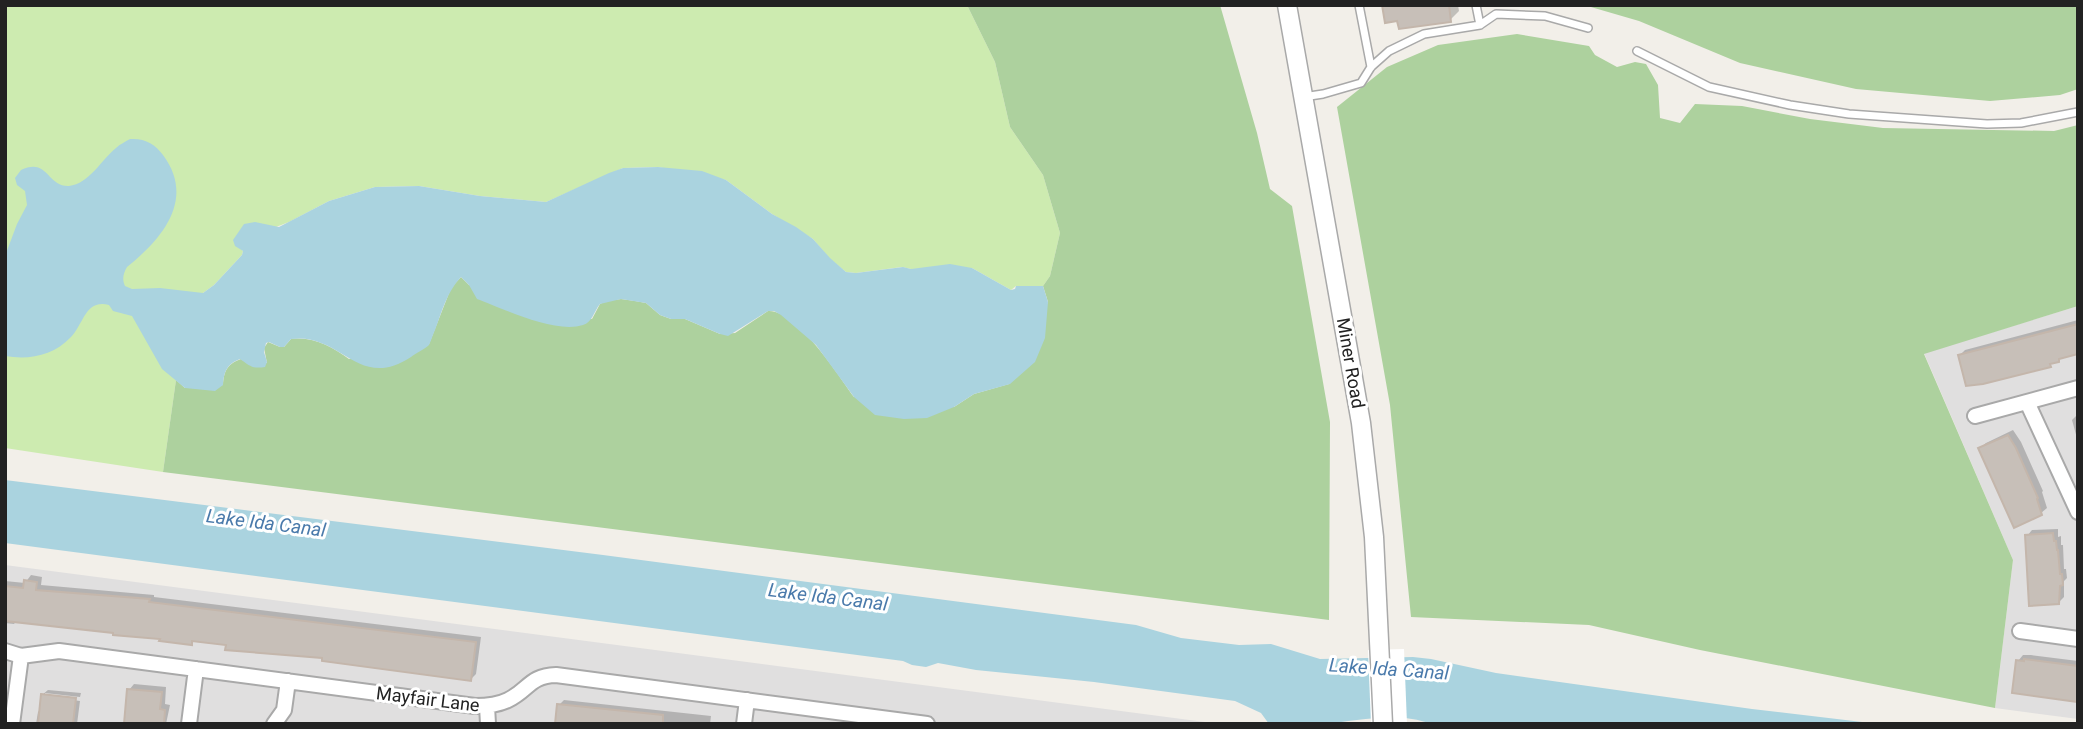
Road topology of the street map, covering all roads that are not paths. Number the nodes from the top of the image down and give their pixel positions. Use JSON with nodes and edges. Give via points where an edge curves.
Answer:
{"nodes":[{"id":1,"x":1286,"y":5,"type":"edge"},
{"id":2,"x":1359,"y":5,"type":"edge"},
{"id":3,"x":1476,"y":5,"type":"edge"},
{"id":4,"x":1480,"y":25,"type":"junction"},
{"id":5,"x":1588,"y":28,"type":"dead end"},
{"id":6,"x":1637,"y":51,"type":"dead end"},
{"id":7,"x":1371,"y":67,"type":"junction"},
{"id":8,"x":1303,"y":97,"type":"junction"},
{"id":9,"x":2078,"y":112,"type":"edge"},
{"id":10,"x":2078,"y":388,"type":"edge"},
{"id":11,"x":2027,"y":402,"type":"junction"},
{"id":12,"x":1975,"y":416,"type":"dead end"},
{"id":13,"x":2078,"y":512,"type":"edge"},
{"id":14,"x":2020,"y":631,"type":"dead end"},
{"id":15,"x":2078,"y":639,"type":"edge"},
{"id":16,"x":5,"y":651,"type":"edge"},
{"id":17,"x":21,"y":656,"type":"junction"},
{"id":18,"x":196,"y":669,"type":"junction"},
{"id":19,"x":288,"y":681,"type":"junction"},
{"id":20,"x":747,"y":700,"type":"junction"},
{"id":21,"x":486,"y":706,"type":"junction"},
{"id":22,"x":12,"y":724,"type":"edge"},
{"id":23,"x":189,"y":724,"type":"edge"},
{"id":24,"x":274,"y":724,"type":"edge"},
{"id":25,"x":488,"y":724,"type":"edge"},
{"id":26,"x":744,"y":724,"type":"edge"},
{"id":27,"x":927,"y":724,"type":"edge"},
{"id":28,"x":1383,"y":724,"type":"edge"}],
"edges":[{"from":1,"to":8,"type":"street","name":"Miner Road"},
{"from":2,"to":7,"type":"lane"},
{"from":3,"to":4,"type":"lane"},
{"from":4,"to":5,"type":"lane","via":[[1496,15],[1520,15],[1545,16]]},
{"from":4,"to":7,"type":"lane","via":[[1424,34],[1389,51]]},
{"from":6,"to":9,"type":"lane","via":[[1709,87],[1849,114],[1987,124]]},
{"from":7,"to":8,"type":"lane","via":[[1361,83]]},
{"from":8,"to":28,"type":"street","name":"Miner Road","via":[[1361,423],[1374,537]]},
{"from":10,"to":11,"type":"street"},
{"from":11,"to":12,"type":"street"},
{"from":11,"to":13,"type":"street"},
{"from":14,"to":15,"type":"street"},
{"from":16,"to":17,"type":"street","name":"Mayfair Lane"},
{"from":17,"to":18,"type":"street","name":"Mayfair Lane","via":[[59,651]]},
{"from":17,"to":22,"type":"street"},
{"from":18,"to":19,"type":"street","name":"Mayfair Lane"},
{"from":18,"to":23,"type":"street"},
{"from":19,"to":21,"type":"street","name":"Mayfair Lane"},
{"from":19,"to":24,"type":"street","via":[[284,710]]},
{"from":20,"to":21,"type":"street","name":"Mayfair Lane","via":[[545,676],[507,701]]},
{"from":20,"to":26,"type":"street"},
{"from":20,"to":27,"type":"street","name":"Mayfair Lane"},
{"from":21,"to":25,"type":"street"}]}
